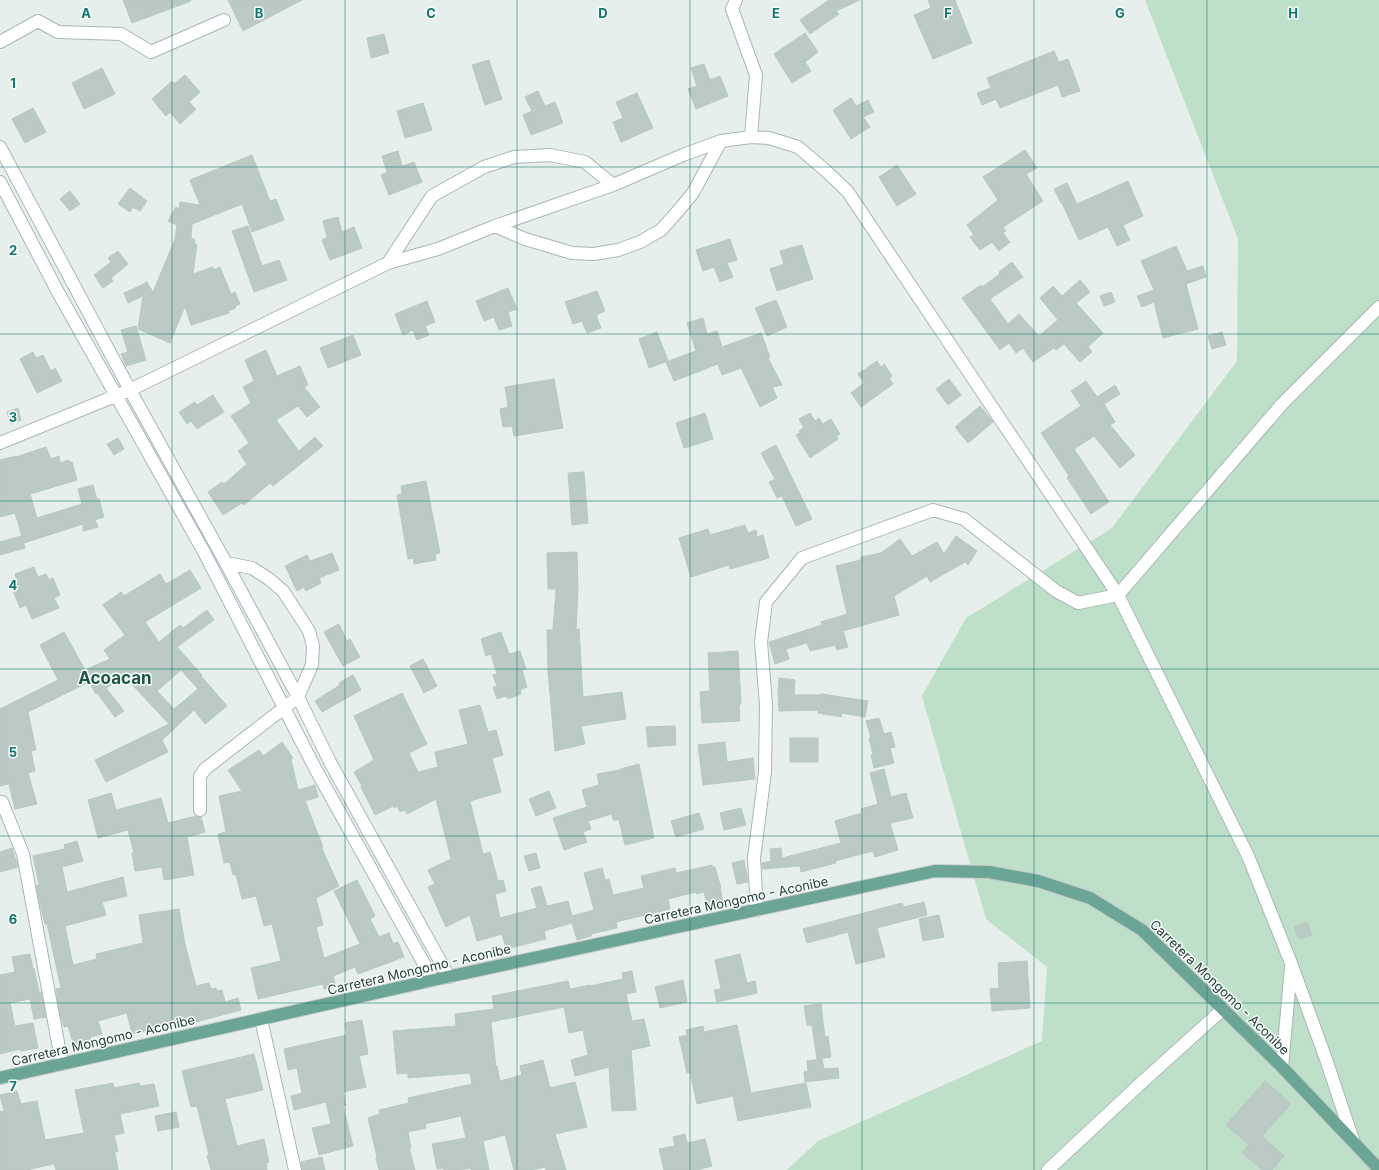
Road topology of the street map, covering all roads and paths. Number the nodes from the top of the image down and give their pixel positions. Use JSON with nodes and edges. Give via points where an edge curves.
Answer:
{"nodes":[{"id":1,"x":736,"y":0,"type":"edge"},
{"id":2,"x":224,"y":20,"type":"dead end"},
{"id":3,"x":0,"y":42,"type":"edge"},
{"id":4,"x":752,"y":137,"type":"junction"},
{"id":5,"x":721,"y":141,"type":"junction"},
{"id":6,"x":0,"y":147,"type":"edge"},
{"id":7,"x":0,"y":182,"type":"edge"},
{"id":8,"x":613,"y":185,"type":"junction"},
{"id":9,"x":495,"y":226,"type":"junction"},
{"id":10,"x":388,"y":263,"type":"junction"},
{"id":11,"x":1379,"y":308,"type":"edge"},
{"id":12,"x":130,"y":390,"type":"junction"},
{"id":13,"x":117,"y":396,"type":"junction"},
{"id":14,"x":0,"y":442,"type":"edge"},
{"id":15,"x":226,"y":563,"type":"junction"},
{"id":16,"x":1118,"y":595,"type":"junction"},
{"id":17,"x":298,"y":697,"type":"junction"},
{"id":18,"x":285,"y":708,"type":"junction"},
{"id":19,"x":2,"y":802,"type":"dead end"},
{"id":20,"x":200,"y":810,"type":"dead end"},
{"id":21,"x":757,"y":910,"type":"junction"},
{"id":22,"x":1291,"y":963,"type":"junction"},
{"id":23,"x":449,"y":977,"type":"junction"},
{"id":24,"x":433,"y":980,"type":"junction"},
{"id":25,"x":1223,"y":1009,"type":"junction"},
{"id":26,"x":261,"y":1019,"type":"junction"},
{"id":27,"x":62,"y":1064,"type":"junction"},
{"id":28,"x":1282,"y":1067,"type":"junction"},
{"id":29,"x":0,"y":1078,"type":"edge"},
{"id":30,"x":1354,"y":1144,"type":"junction"},
{"id":31,"x":1379,"y":1169,"type":"edge"},
{"id":32,"x":295,"y":1170,"type":"edge"},
{"id":33,"x":1048,"y":1170,"type":"edge"}],
"edges":[{"from":1,"to":4,"type":"street","via":[[732,9],[756,75]]},
{"from":2,"to":3,"type":"street","via":[[151,52],[122,34],[58,32],[38,21]]},
{"from":4,"to":5,"type":"street"},
{"from":4,"to":16,"type":"street","via":[[769,138],[798,147],[848,192]]},
{"from":5,"to":8,"type":"street"},
{"from":5,"to":9,"type":"street","via":[[693,193],[661,230],[640,242],[618,250],[594,254],[572,253],[525,239]]},
{"from":6,"to":12,"type":"street"},
{"from":7,"to":13,"type":"street"},
{"from":8,"to":9,"type":"street"},
{"from":8,"to":10,"type":"street","via":[[585,162],[550,155],[514,157],[484,167],[432,196]]},
{"from":9,"to":10,"type":"street","via":[[438,249]]},
{"from":10,"to":12,"type":"street"},
{"from":11,"to":16,"type":"street","via":[[1282,404]]},
{"from":12,"to":13,"type":"street"},
{"from":12,"to":15,"type":"street"},
{"from":13,"to":14,"type":"street"},
{"from":13,"to":18,"type":"street","via":[[204,552]]},
{"from":15,"to":17,"type":"street"},
{"from":15,"to":17,"type":"street","via":[[252,568],[270,579],[283,591],[309,632],[313,646],[312,665]]},
{"from":16,"to":21,"type":"street","via":[[1078,603],[1056,591],[964,519],[933,510],[802,558],[766,602],[761,642],[766,705],[765,772],[754,858]]},
{"from":16,"to":22,"type":"street","via":[[1248,856]]},
{"from":17,"to":18,"type":"street"},
{"from":17,"to":23,"type":"street","via":[[330,762]]},
{"from":18,"to":20,"type":"street","via":[[205,769],[200,776]]},
{"from":18,"to":24,"type":"street","via":[[320,777]]},
{"from":19,"to":27,"type":"street","via":[[23,854]]},
{"from":21,"to":23,"type":"main road","name":"Carretera Mongomo - Aconibe"},
{"from":21,"to":25,"type":"main road","name":"Carretera Mongomo - Aconibe","via":[[935,871],[989,872],[1038,881],[1090,898],[1142,930]]},
{"from":22,"to":28,"type":"street"},
{"from":22,"to":30,"type":"street"},
{"from":23,"to":24,"type":"main road","name":"Carretera Mongomo - Aconibe"},
{"from":24,"to":26,"type":"main road","name":"Carretera Mongomo - Aconibe"},
{"from":25,"to":28,"type":"main road","name":"Carretera Mongomo - Aconibe"},
{"from":25,"to":33,"type":"street"},
{"from":26,"to":27,"type":"main road","name":"Carretera Mongomo - Aconibe"},
{"from":26,"to":32,"type":"street"},
{"from":27,"to":29,"type":"main road","name":"Carretera Mongomo - Aconibe"},
{"from":28,"to":30,"type":"main road","name":"Carretera Mongomo - Aconibe"},
{"from":30,"to":31,"type":"main road","name":"Carretera Mongomo - Aconibe"}]}
